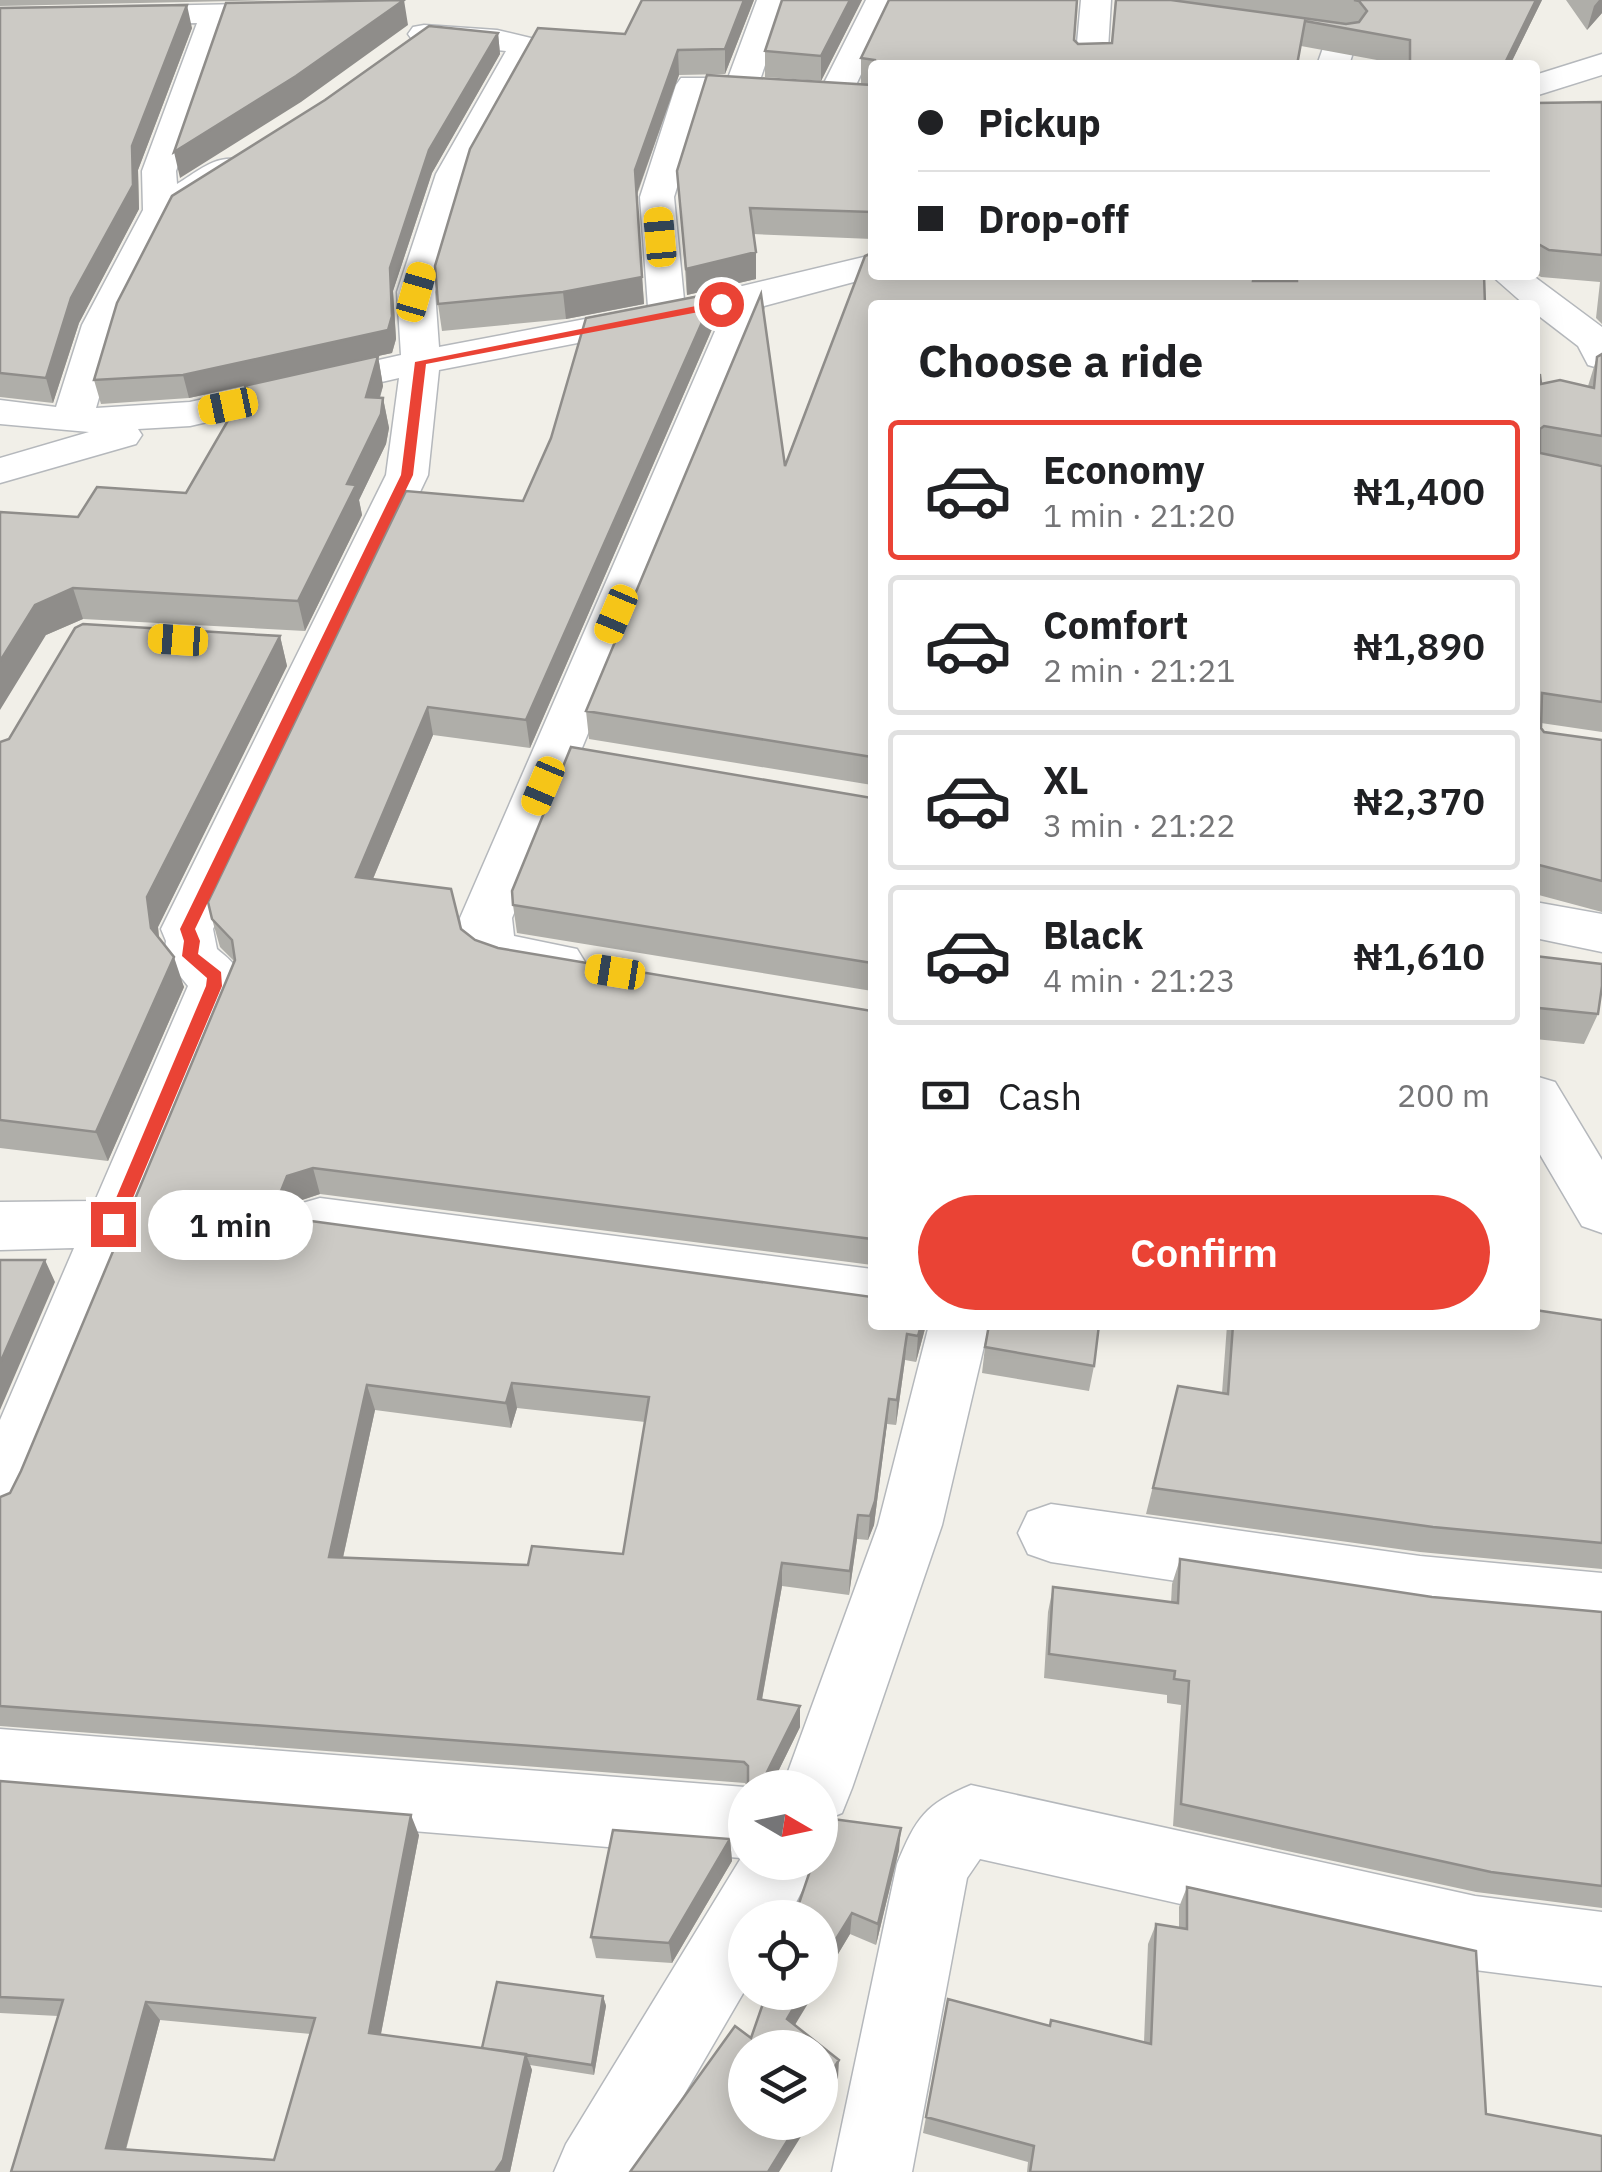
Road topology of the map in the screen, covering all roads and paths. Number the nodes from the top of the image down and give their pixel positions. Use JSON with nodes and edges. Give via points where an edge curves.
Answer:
{"nodes":[{"id":1,"x":9,"y":0,"type":"edge"},
{"id":2,"x":772,"y":0,"type":"edge"},
{"id":3,"x":881,"y":0,"type":"edge"},
{"id":4,"x":1355,"y":0,"type":"edge"},
{"id":5,"x":1110,"y":2,"type":"edge"},
{"id":6,"x":395,"y":11,"type":"edge"},
{"id":7,"x":335,"y":12,"type":"edge"},
{"id":8,"x":216,"y":14,"type":"junction"},
{"id":9,"x":431,"y":15,"type":"edge"},
{"id":10,"x":0,"y":18,"type":"edge"},
{"id":11,"x":1305,"y":31,"type":"edge"},
{"id":12,"x":1337,"y":50,"type":"edge"},
{"id":13,"x":395,"y":55,"type":"edge"},
{"id":14,"x":1093,"y":60,"type":"edge"},
{"id":15,"x":1602,"y":64,"type":"edge"},
{"id":16,"x":1540,"y":84,"type":"edge"},
{"id":17,"x":740,"y":88,"type":"junction"},
{"id":18,"x":836,"y":94,"type":"junction"},
{"id":19,"x":868,"y":98,"type":"edge"},
{"id":20,"x":256,"y":148,"type":"edge"},
{"id":21,"x":162,"y":210,"type":"junction"},
{"id":22,"x":868,"y":267,"type":"edge"},
{"id":23,"x":1516,"y":280,"type":"edge"},
{"id":24,"x":748,"y":299,"type":"junction"},
{"id":25,"x":667,"y":316,"type":"junction"},
{"id":26,"x":1593,"y":361,"type":"edge"},
{"id":27,"x":421,"y":362,"type":"junction"},
{"id":28,"x":0,"y":412,"type":"edge"},
{"id":29,"x":190,"y":414,"type":"junction"},
{"id":30,"x":72,"y":421,"type":"junction"},
{"id":31,"x":0,"y":471,"type":"edge"},
{"id":32,"x":1540,"y":921,"type":"edge"},
{"id":33,"x":1602,"y":933,"type":"edge"},
{"id":34,"x":601,"y":970,"type":"edge"},
{"id":35,"x":1540,"y":1105,"type":"edge"},
{"id":36,"x":1602,"y":1210,"type":"edge"},
{"id":37,"x":320,"y":1221,"type":"edge"},
{"id":38,"x":113,"y":1224,"type":"junction"},
{"id":39,"x":0,"y":1226,"type":"edge"},
{"id":40,"x":868,"y":1293,"type":"edge"},
{"id":41,"x":958,"y":1330,"type":"edge"},
{"id":42,"x":0,"y":1494,"type":"edge"},
{"id":43,"x":1051,"y":1532,"type":"dead end"},
{"id":44,"x":1602,"y":1604,"type":"edge"},
{"id":45,"x":0,"y":1763,"type":"edge"},
{"id":46,"x":823,"y":1770,"type":"edge"},
{"id":47,"x":728,"y":1822,"type":"edge"},
{"id":48,"x":728,"y":1948,"type":"edge"},
{"id":49,"x":1602,"y":1949,"type":"edge"},
{"id":50,"x":594,"y":2172,"type":"edge"},
{"id":51,"x":872,"y":2172,"type":"edge"}],
"edges":[{"from":1,"to":10,"type":"street"},
{"from":2,"to":17,"type":"street"},
{"from":3,"to":18,"type":"street"},
{"from":4,"to":12,"type":"street"},
{"from":5,"to":14,"type":"street"},
{"from":6,"to":9,"type":"street"},
{"from":7,"to":8,"type":"street"},
{"from":8,"to":10,"type":"street"},
{"from":8,"to":21,"type":"street","via":[[159,172]]},
{"from":9,"to":13,"type":"street"},
{"from":9,"to":27,"type":"street","via":[[524,46],[453,174],[432,236],[416,292]]},
{"from":11,"to":12,"type":"street"},
{"from":15,"to":16,"type":"street"},
{"from":17,"to":18,"type":"street"},
{"from":17,"to":25,"type":"street","via":[[692,85],[687,94],[657,197]]},
{"from":18,"to":19,"type":"street"},
{"from":20,"to":21,"type":"street"},
{"from":21,"to":30,"type":"street","via":[[101,325]]},
{"from":22,"to":24,"type":"street"},
{"from":23,"to":26,"type":"street","via":[[1595,340]]},
{"from":24,"to":25,"type":"street"},
{"from":24,"to":34,"type":"street","via":[[577,757],[486,918],[490,946],[504,954]]},
{"from":25,"to":27,"type":"street"},
{"from":27,"to":29,"type":"street"},
{"from":27,"to":38,"type":"street","via":[[407,475],[303,649],[188,929],[190,956],[215,976],[214,986]]},
{"from":28,"to":30,"type":"street"},
{"from":29,"to":30,"type":"street"},
{"from":29,"to":31,"type":"street"},
{"from":32,"to":33,"type":"street"},
{"from":35,"to":36,"type":"street"},
{"from":37,"to":40,"type":"street"},
{"from":38,"to":39,"type":"street"},
{"from":38,"to":42,"type":"street"},
{"from":41,"to":46,"type":"street","via":[[910,1525]]},
{"from":43,"to":44,"type":"street","via":[[1420,1587]]},
{"from":45,"to":47,"type":"street"},
{"from":48,"to":50,"type":"street"},
{"from":49,"to":51,"type":"street","via":[[1475,1933],[971,1820],[933,1864]]}]}
